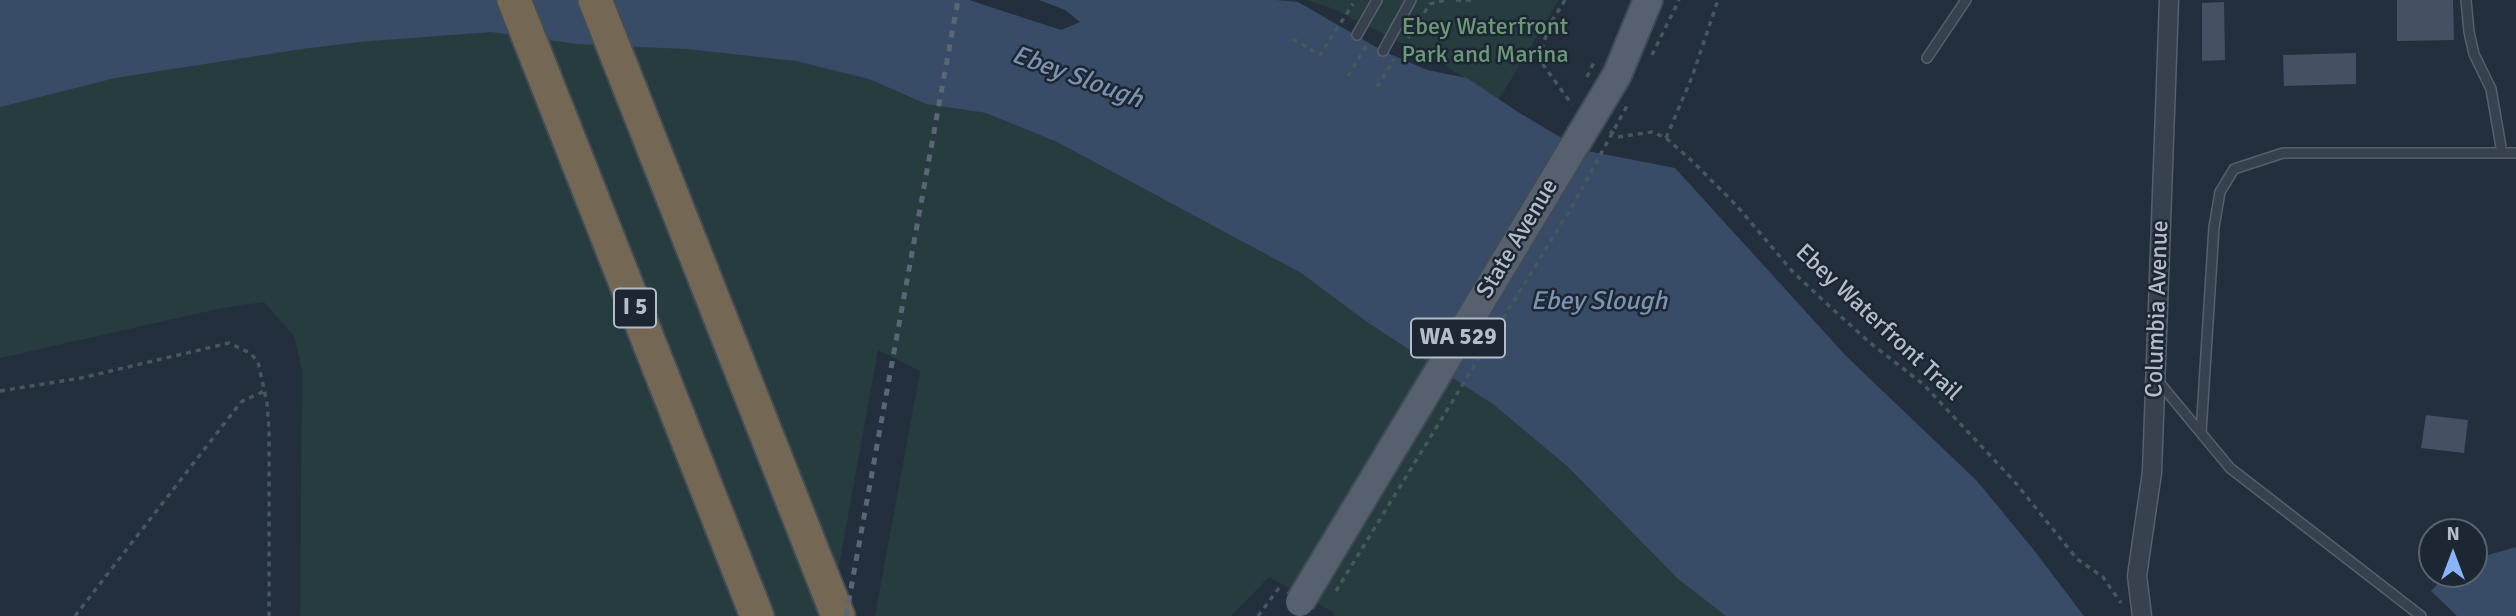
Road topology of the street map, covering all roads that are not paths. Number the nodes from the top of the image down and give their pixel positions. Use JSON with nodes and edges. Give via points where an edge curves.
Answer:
{"nodes":[{"id":1,"x":514,"y":0,"type":"edge"},
{"id":2,"x":595,"y":0,"type":"edge"},
{"id":3,"x":1377,"y":0,"type":"edge"},
{"id":4,"x":1411,"y":0,"type":"edge"},
{"id":5,"x":1648,"y":0,"type":"edge"},
{"id":6,"x":1966,"y":0,"type":"edge"},
{"id":7,"x":2169,"y":0,"type":"edge"},
{"id":8,"x":2466,"y":0,"type":"edge"},
{"id":9,"x":1357,"y":35,"type":"dead end"},
{"id":10,"x":1383,"y":51,"type":"dead end"},
{"id":11,"x":1927,"y":58,"type":"dead end"},
{"id":12,"x":2502,"y":153,"type":"junction"},
{"id":13,"x":2516,"y":153,"type":"edge"},
{"id":14,"x":2155,"y":377,"type":"junction"},
{"id":15,"x":2202,"y":433,"type":"junction"},
{"id":16,"x":1290,"y":602,"type":"edge"},
{"id":17,"x":757,"y":616,"type":"edge"},
{"id":18,"x":838,"y":616,"type":"edge"},
{"id":19,"x":2142,"y":616,"type":"edge"},
{"id":20,"x":2421,"y":616,"type":"edge"}],
"edges":[{"from":1,"to":17,"type":"highway","number":"I 5"},
{"from":2,"to":18,"type":"highway"},
{"from":3,"to":9,"type":"lane"},
{"from":4,"to":10,"type":"lane"},
{"from":5,"to":16,"type":"main road","name":"State Avenue","number":"WA 529","bridge":true,"via":[[1624,85]]},
{"from":6,"to":11,"type":"lane"},
{"from":7,"to":14,"type":"street","name":"Columbia Avenue"},
{"from":8,"to":12,"type":"lane","via":[[2474,54],[2491,89]]},
{"from":12,"to":13,"type":"lane"},
{"from":12,"to":15,"type":"lane","via":[[2283,153],[2234,169],[2220,192],[2214,228]]},
{"from":14,"to":15,"type":"lane"},
{"from":14,"to":19,"type":"street","name":"Columbia Avenue","via":[[2152,471],[2137,576]]},
{"from":15,"to":20,"type":"lane","via":[[2230,468]]}]}
